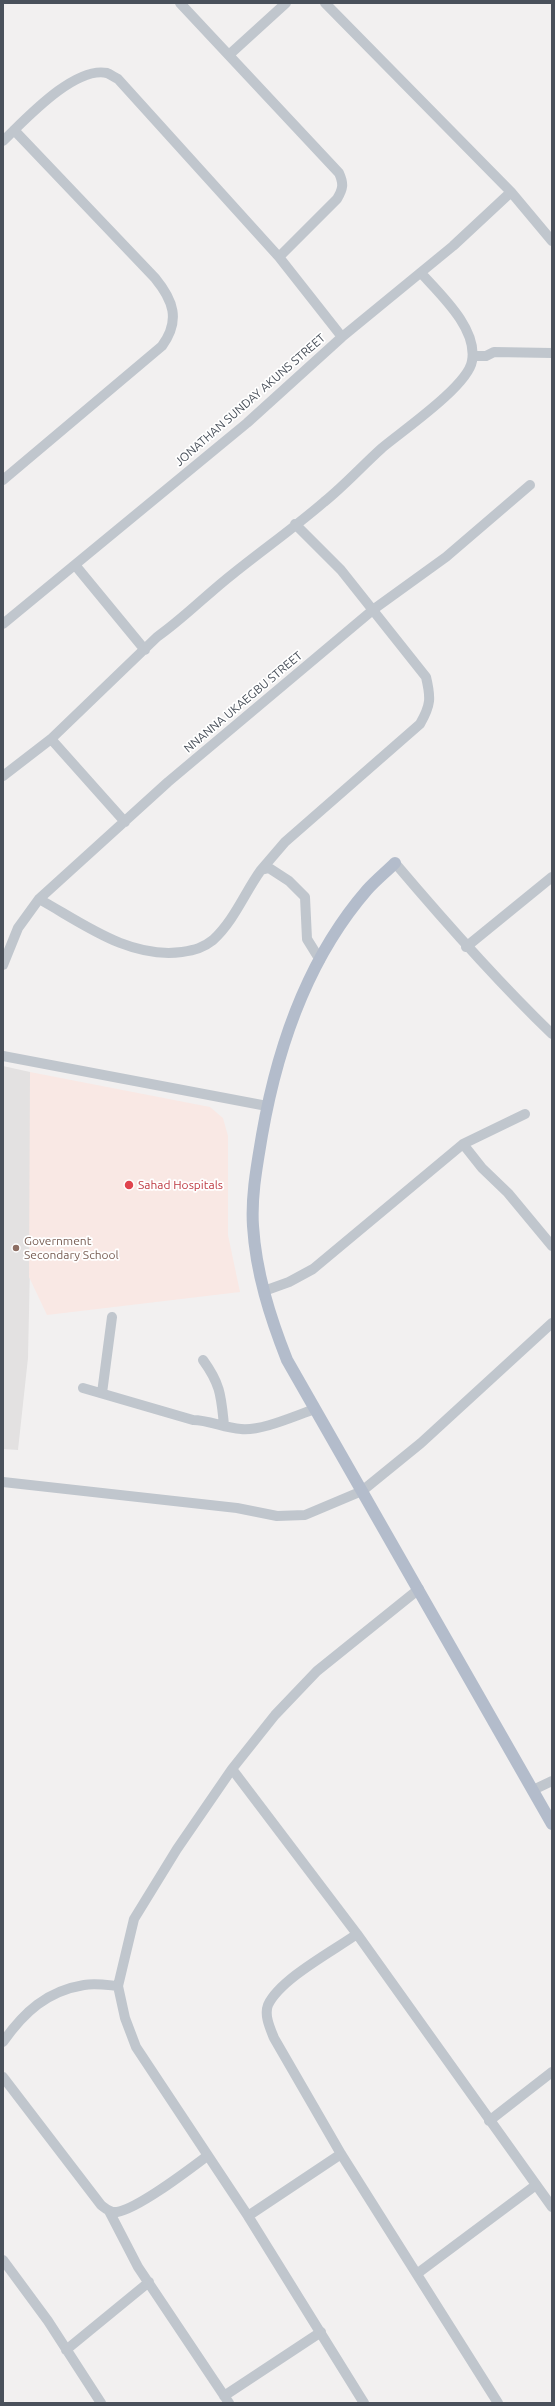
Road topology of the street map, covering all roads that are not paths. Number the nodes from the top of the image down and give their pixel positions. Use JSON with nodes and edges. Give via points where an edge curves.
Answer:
{"nodes":[{"id":1,"x":180,"y":3,"type":"edge"},
{"id":2,"x":286,"y":3,"type":"edge"},
{"id":3,"x":325,"y":3,"type":"edge"},
{"id":4,"x":230,"y":54,"type":"junction"},
{"id":5,"x":14,"y":130,"type":"junction"},
{"id":6,"x":3,"y":141,"type":"edge"},
{"id":7,"x":511,"y":192,"type":"junction"},
{"id":8,"x":552,"y":241,"type":"edge"},
{"id":9,"x":279,"y":257,"type":"junction"},
{"id":10,"x":421,"y":273,"type":"junction"},
{"id":11,"x":342,"y":337,"type":"junction"},
{"id":12,"x":552,"y":353,"type":"edge"},
{"id":13,"x":473,"y":356,"type":"junction"},
{"id":14,"x":3,"y":480,"type":"edge"},
{"id":15,"x":530,"y":485,"type":"dead end"},
{"id":16,"x":295,"y":524,"type":"junction"},
{"id":17,"x":75,"y":565,"type":"junction"},
{"id":18,"x":374,"y":609,"type":"junction"},
{"id":19,"x":3,"y":624,"type":"edge"},
{"id":20,"x":145,"y":650,"type":"junction"},
{"id":21,"x":50,"y":739,"type":"junction"},
{"id":22,"x":3,"y":776,"type":"edge"},
{"id":23,"x":125,"y":822,"type":"junction"},
{"id":24,"x":395,"y":863,"type":"joint"},
{"id":25,"x":262,"y":870,"type":"junction"},
{"id":26,"x":552,"y":877,"type":"edge"},
{"id":27,"x":39,"y":899,"type":"junction"},
{"id":28,"x":466,"y":947,"type":"junction"},
{"id":29,"x":320,"y":960,"type":"junction"},
{"id":30,"x":3,"y":966,"type":"edge"},
{"id":31,"x":552,"y":1034,"type":"edge"},
{"id":32,"x":3,"y":1056,"type":"edge"},
{"id":33,"x":267,"y":1106,"type":"junction"},
{"id":34,"x":525,"y":1114,"type":"dead end"},
{"id":35,"x":463,"y":1144,"type":"junction"},
{"id":36,"x":552,"y":1246,"type":"edge"},
{"id":37,"x":264,"y":1291,"type":"junction"},
{"id":38,"x":112,"y":1317,"type":"dead end"},
{"id":39,"x":552,"y":1323,"type":"edge"},
{"id":40,"x":203,"y":1360,"type":"dead end"},
{"id":41,"x":83,"y":1388,"type":"dead end"},
{"id":42,"x":102,"y":1393,"type":"junction"},
{"id":43,"x":315,"y":1409,"type":"junction"},
{"id":44,"x":224,"y":1425,"type":"junction"},
{"id":45,"x":3,"y":1482,"type":"edge"},
{"id":46,"x":362,"y":1491,"type":"junction"},
{"id":47,"x":419,"y":1589,"type":"junction"},
{"id":48,"x":232,"y":1769,"type":"junction"},
{"id":49,"x":552,"y":1781,"type":"edge"},
{"id":50,"x":533,"y":1790,"type":"junction"},
{"id":51,"x":552,"y":1824,"type":"edge"},
{"id":52,"x":357,"y":1934,"type":"junction"},
{"id":53,"x":118,"y":1986,"type":"junction"},
{"id":54,"x":3,"y":2042,"type":"edge"},
{"id":55,"x":552,"y":2072,"type":"edge"},
{"id":56,"x":3,"y":2076,"type":"edge"},
{"id":57,"x":489,"y":2121,"type":"junction"},
{"id":58,"x":342,"y":2154,"type":"junction"},
{"id":59,"x":208,"y":2156,"type":"junction"},
{"id":60,"x":536,"y":2185,"type":"junction"},
{"id":61,"x":552,"y":2207,"type":"edge"},
{"id":62,"x":109,"y":2211,"type":"junction"},
{"id":63,"x":248,"y":2216,"type":"junction"},
{"id":64,"x":3,"y":2260,"type":"edge"},
{"id":65,"x":418,"y":2273,"type":"junction"},
{"id":66,"x":148,"y":2282,"type":"junction"},
{"id":67,"x":321,"y":2332,"type":"junction"},
{"id":68,"x":66,"y":2350,"type":"junction"},
{"id":69,"x":227,"y":2400,"type":"edge"},
{"id":70,"x":101,"y":2403,"type":"edge"},
{"id":71,"x":364,"y":2403,"type":"edge"},
{"id":72,"x":498,"y":2403,"type":"edge"}],
"edges":[{"from":1,"to":4,"type":"street"},
{"from":2,"to":4,"type":"street"},
{"from":3,"to":7,"type":"street"},
{"from":4,"to":9,"type":"street","via":[[339,173],[343,182],[337,199]]},
{"from":5,"to":6,"type":"street"},
{"from":5,"to":9,"type":"street","via":[[66,84],[97,73],[107,73],[118,79]]},
{"from":5,"to":14,"type":"street","via":[[155,278],[167,294],[172,307],[173,324],[170,336],[162,346]]},
{"from":7,"to":8,"type":"street"},
{"from":7,"to":10,"type":"street","name":"JONATHAN SUNDAY AKUNS STREET"},
{"from":9,"to":11,"type":"street"},
{"from":10,"to":11,"type":"street","name":"JONATHAN SUNDAY AKUNS STREET"},
{"from":10,"to":13,"type":"street","via":[[464,325],[474,346]]},
{"from":11,"to":17,"type":"street","name":"JONATHAN SUNDAY AKUNS STREET","via":[[247,423]]},
{"from":12,"to":13,"type":"street","via":[[494,352],[486,356]]},
{"from":13,"to":16,"type":"street","via":[[472,363],[459,382],[434,408],[382,448],[324,502]]},
{"from":15,"to":18,"type":"street","name":"NNANNA UKAEGBU STREET","via":[[446,556]]},
{"from":16,"to":18,"type":"street","via":[[341,570]]},
{"from":16,"to":20,"type":"street","via":[[157,637]]},
{"from":17,"to":19,"type":"street","name":"JONATHAN SUNDAY AKUNS STREET"},
{"from":17,"to":20,"type":"street"},
{"from":18,"to":23,"type":"street","name":"NNANNA UKAEGBU STREET"},
{"from":18,"to":25,"type":"street","via":[[426,677],[430,694],[429,709],[420,724],[284,842]]},
{"from":20,"to":21,"type":"street"},
{"from":21,"to":22,"type":"street"},
{"from":21,"to":23,"type":"street"},
{"from":23,"to":27,"type":"street","name":"NNANNA UKAEGBU STREET"},
{"from":24,"to":28,"type":"street"},
{"from":24,"to":29,"type":"main road","via":[[367,890]]},
{"from":25,"to":27,"type":"street","via":[[214,939],[200,949],[172,953],[150,953],[121,944]]},
{"from":25,"to":29,"type":"street","via":[[269,868],[274,871],[305,897],[307,939]]},
{"from":26,"to":28,"type":"street"},
{"from":27,"to":30,"type":"street","name":"NNANNA UKAEGBU STREET","via":[[18,928]]},
{"from":28,"to":31,"type":"street"},
{"from":29,"to":33,"type":"main road","via":[[287,1035]]},
{"from":32,"to":33,"type":"street"},
{"from":33,"to":37,"type":"main road","via":[[255,1175],[253,1226]]},
{"from":34,"to":35,"type":"street"},
{"from":35,"to":36,"type":"street"},
{"from":35,"to":37,"type":"street","via":[[313,1269],[289,1282]]},
{"from":37,"to":43,"type":"main road","via":[[270,1316],[287,1360]]},
{"from":38,"to":42,"type":"street"},
{"from":39,"to":46,"type":"street","via":[[421,1443]]},
{"from":40,"to":44,"type":"street","via":[[214,1375],[220,1390]]},
{"from":41,"to":42,"type":"street"},
{"from":42,"to":44,"type":"street","via":[[193,1420],[207,1420]]},
{"from":43,"to":44,"type":"street","via":[[267,1425],[242,1429]]},
{"from":43,"to":46,"type":"main road"},
{"from":45,"to":46,"type":"street","via":[[237,1508],[290,1517],[305,1515]]},
{"from":46,"to":47,"type":"main road"},
{"from":47,"to":48,"type":"street","via":[[317,1671],[275,1715]]},
{"from":47,"to":50,"type":"main road"},
{"from":48,"to":52,"type":"street"},
{"from":48,"to":53,"type":"street","via":[[177,1848],[134,1919]]},
{"from":49,"to":50,"type":"street"},
{"from":50,"to":51,"type":"main road"},
{"from":52,"to":57,"type":"street"},
{"from":52,"to":58,"type":"street","via":[[283,1984],[268,2006],[267,2020],[274,2038]]},
{"from":53,"to":54,"type":"street","via":[[84,1985],[48,1996],[19,2019]]},
{"from":53,"to":59,"type":"street","via":[[125,2018],[136,2048]]},
{"from":55,"to":57,"type":"street"},
{"from":56,"to":62,"type":"street","via":[[101,2205]]},
{"from":57,"to":60,"type":"street"},
{"from":58,"to":63,"type":"street"},
{"from":58,"to":65,"type":"street"},
{"from":59,"to":62,"type":"street","via":[[156,2192],[124,2210],[116,2213]]},
{"from":59,"to":63,"type":"street"},
{"from":60,"to":61,"type":"street"},
{"from":60,"to":65,"type":"street"},
{"from":62,"to":66,"type":"street"},
{"from":63,"to":67,"type":"street"},
{"from":64,"to":68,"type":"street"},
{"from":65,"to":72,"type":"street"},
{"from":66,"to":68,"type":"street"},
{"from":66,"to":69,"type":"street"},
{"from":67,"to":69,"type":"street"},
{"from":67,"to":71,"type":"street"},
{"from":68,"to":70,"type":"street"}]}
